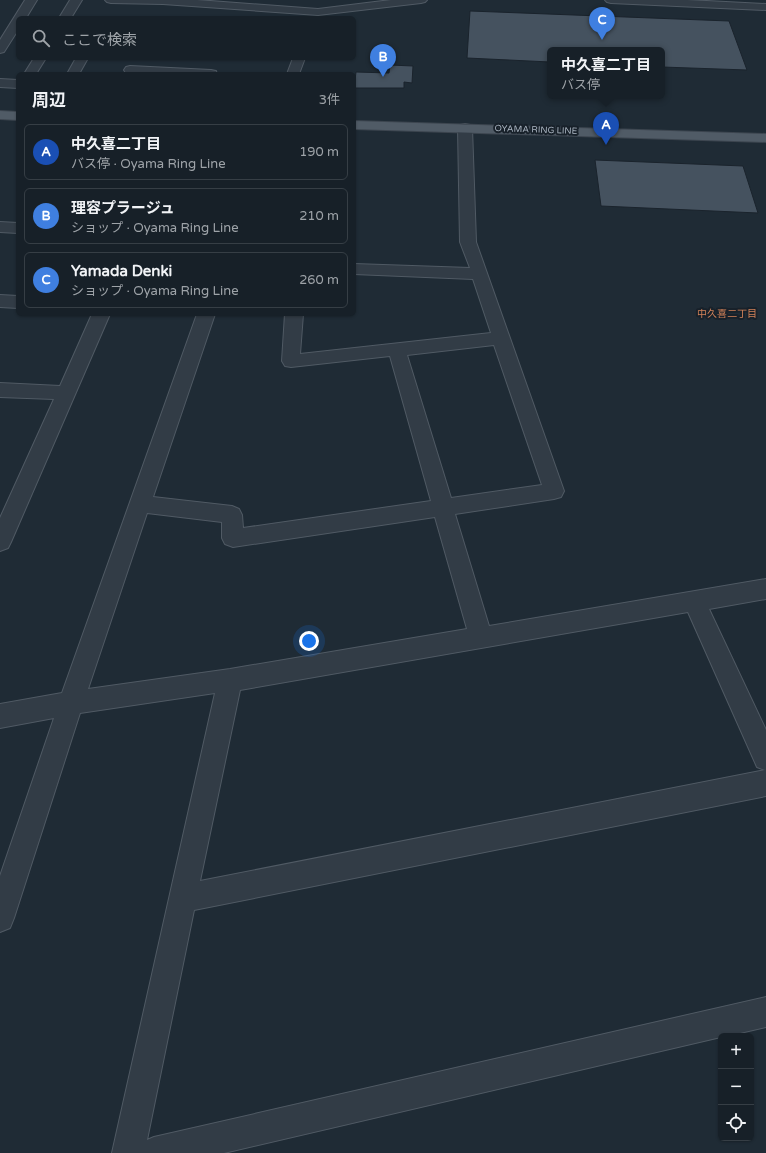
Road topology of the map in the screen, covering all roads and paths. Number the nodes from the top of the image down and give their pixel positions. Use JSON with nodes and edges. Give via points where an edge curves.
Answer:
{"nodes":[{"id":1,"x":31,"y":0,"type":"edge"},
{"id":2,"x":76,"y":0,"type":"edge"},
{"id":3,"x":111,"y":0,"type":"edge"},
{"id":4,"x":115,"y":0,"type":"edge"},
{"id":5,"x":323,"y":0,"type":"edge"},
{"id":6,"x":421,"y":0,"type":"edge"},
{"id":7,"x":611,"y":0,"type":"edge"},
{"id":8,"x":163,"y":1,"type":"junction"},
{"id":9,"x":766,"y":7,"type":"edge"},
{"id":10,"x":108,"y":12,"type":"dead end"},
{"id":11,"x":157,"y":12,"type":"dead end"},
{"id":12,"x":317,"y":15,"type":"edge"},
{"id":13,"x":21,"y":16,"type":"edge"},
{"id":14,"x":66,"y":16,"type":"edge"},
{"id":15,"x":16,"y":24,"type":"edge"},
{"id":16,"x":0,"y":49,"type":"edge"},
{"id":17,"x":39,"y":60,"type":"edge"},
{"id":18,"x":81,"y":60,"type":"edge"},
{"id":19,"x":135,"y":60,"type":"edge"},
{"id":20,"x":298,"y":60,"type":"edge"},
{"id":21,"x":31,"y":72,"type":"edge"},
{"id":22,"x":74,"y":72,"type":"edge"},
{"id":23,"x":129,"y":72,"type":"edge"},
{"id":24,"x":294,"y":72,"type":"edge"},
{"id":25,"x":0,"y":83,"type":"edge"},
{"id":26,"x":16,"y":84,"type":"edge"},
{"id":27,"x":0,"y":115,"type":"edge"},
{"id":28,"x":16,"y":116,"type":"edge"},
{"id":29,"x":356,"y":125,"type":"edge"},
{"id":30,"x":464,"y":128,"type":"junction"},
{"id":31,"x":766,"y":138,"type":"edge"},
{"id":32,"x":0,"y":227,"type":"edge"},
{"id":33,"x":16,"y":228,"type":"edge"},
{"id":34,"x":356,"y":269,"type":"edge"},
{"id":35,"x":480,"y":274,"type":"junction"},
{"id":36,"x":0,"y":302,"type":"edge"},
{"id":37,"x":16,"y":302,"type":"edge"},
{"id":38,"x":100,"y":316,"type":"edge"},
{"id":39,"x":205,"y":316,"type":"edge"},
{"id":40,"x":294,"y":316,"type":"edge"},
{"id":41,"x":501,"y":338,"type":"junction"},
{"id":42,"x":397,"y":350,"type":"junction"},
{"id":43,"x":0,"y":390,"type":"edge"},
{"id":44,"x":66,"y":394,"type":"junction"},
{"id":45,"x":10,"y":498,"type":"edge"},
{"id":46,"x":140,"y":504,"type":"junction"},
{"id":47,"x":444,"y":508,"type":"junction"},
{"id":48,"x":0,"y":542,"type":"edge"},
{"id":49,"x":766,"y":589,"type":"edge"},
{"id":50,"x":694,"y":601,"type":"junction"},
{"id":51,"x":481,"y":637,"type":"junction"},
{"id":52,"x":230,"y":680,"type":"junction"},
{"id":53,"x":71,"y":703,"type":"junction"},
{"id":54,"x":0,"y":716,"type":"edge"},
{"id":55,"x":766,"y":758,"type":"edge"},
{"id":56,"x":766,"y":783,"type":"edge"},
{"id":57,"x":184,"y":898,"type":"junction"},
{"id":58,"x":0,"y":918,"type":"edge"},
{"id":59,"x":766,"y":1012,"type":"edge"},
{"id":60,"x":128,"y":1153,"type":"edge"},
{"id":61,"x":154,"y":1153,"type":"edge"}],
"edges":[{"from":1,"to":13,"type":"street"},
{"from":2,"to":14,"type":"street"},
{"from":3,"to":4,"type":"street"},
{"from":4,"to":8,"type":"street"},
{"from":4,"to":10,"type":"street"},
{"from":5,"to":12,"type":"street"},
{"from":6,"to":12,"type":"street"},
{"from":7,"to":9,"type":"street"},
{"from":8,"to":11,"type":"street"},
{"from":8,"to":12,"type":"street"},
{"from":15,"to":16,"type":"street"},
{"from":17,"to":21,"type":"street"},
{"from":18,"to":22,"type":"street"},
{"from":19,"to":23,"type":"street"},
{"from":20,"to":24,"type":"street"},
{"from":25,"to":26,"type":"street"},
{"from":27,"to":28,"type":"main road"},
{"from":29,"to":30,"type":"main road","name":"OYAMA RING LINE"},
{"from":30,"to":31,"type":"main road","name":"OYAMA RING LINE"},
{"from":30,"to":35,"type":"street","via":[[468,242]]},
{"from":32,"to":33,"type":"street"},
{"from":34,"to":35,"type":"street"},
{"from":35,"to":41,"type":"street"},
{"from":36,"to":37,"type":"street"},
{"from":38,"to":44,"type":"street"},
{"from":39,"to":46,"type":"street"},
{"from":40,"to":42,"type":"street","via":[[291,361]]},
{"from":41,"to":42,"type":"street"},
{"from":41,"to":47,"type":"street","via":[[554,491]]},
{"from":42,"to":47,"type":"street"},
{"from":43,"to":44,"type":"street"},
{"from":44,"to":45,"type":"street"},
{"from":45,"to":48,"type":"street"},
{"from":46,"to":47,"type":"street","via":[[232,515],[233,538]]},
{"from":46,"to":53,"type":"street"},
{"from":47,"to":51,"type":"street"},
{"from":49,"to":50,"type":"street"},
{"from":50,"to":51,"type":"street"},
{"from":50,"to":55,"type":"street"},
{"from":51,"to":52,"type":"street"},
{"from":52,"to":53,"type":"street"},
{"from":52,"to":57,"type":"street"},
{"from":53,"to":54,"type":"street"},
{"from":53,"to":58,"type":"street"},
{"from":56,"to":57,"type":"street"},
{"from":57,"to":60,"type":"street"},
{"from":59,"to":61,"type":"street"}]}
